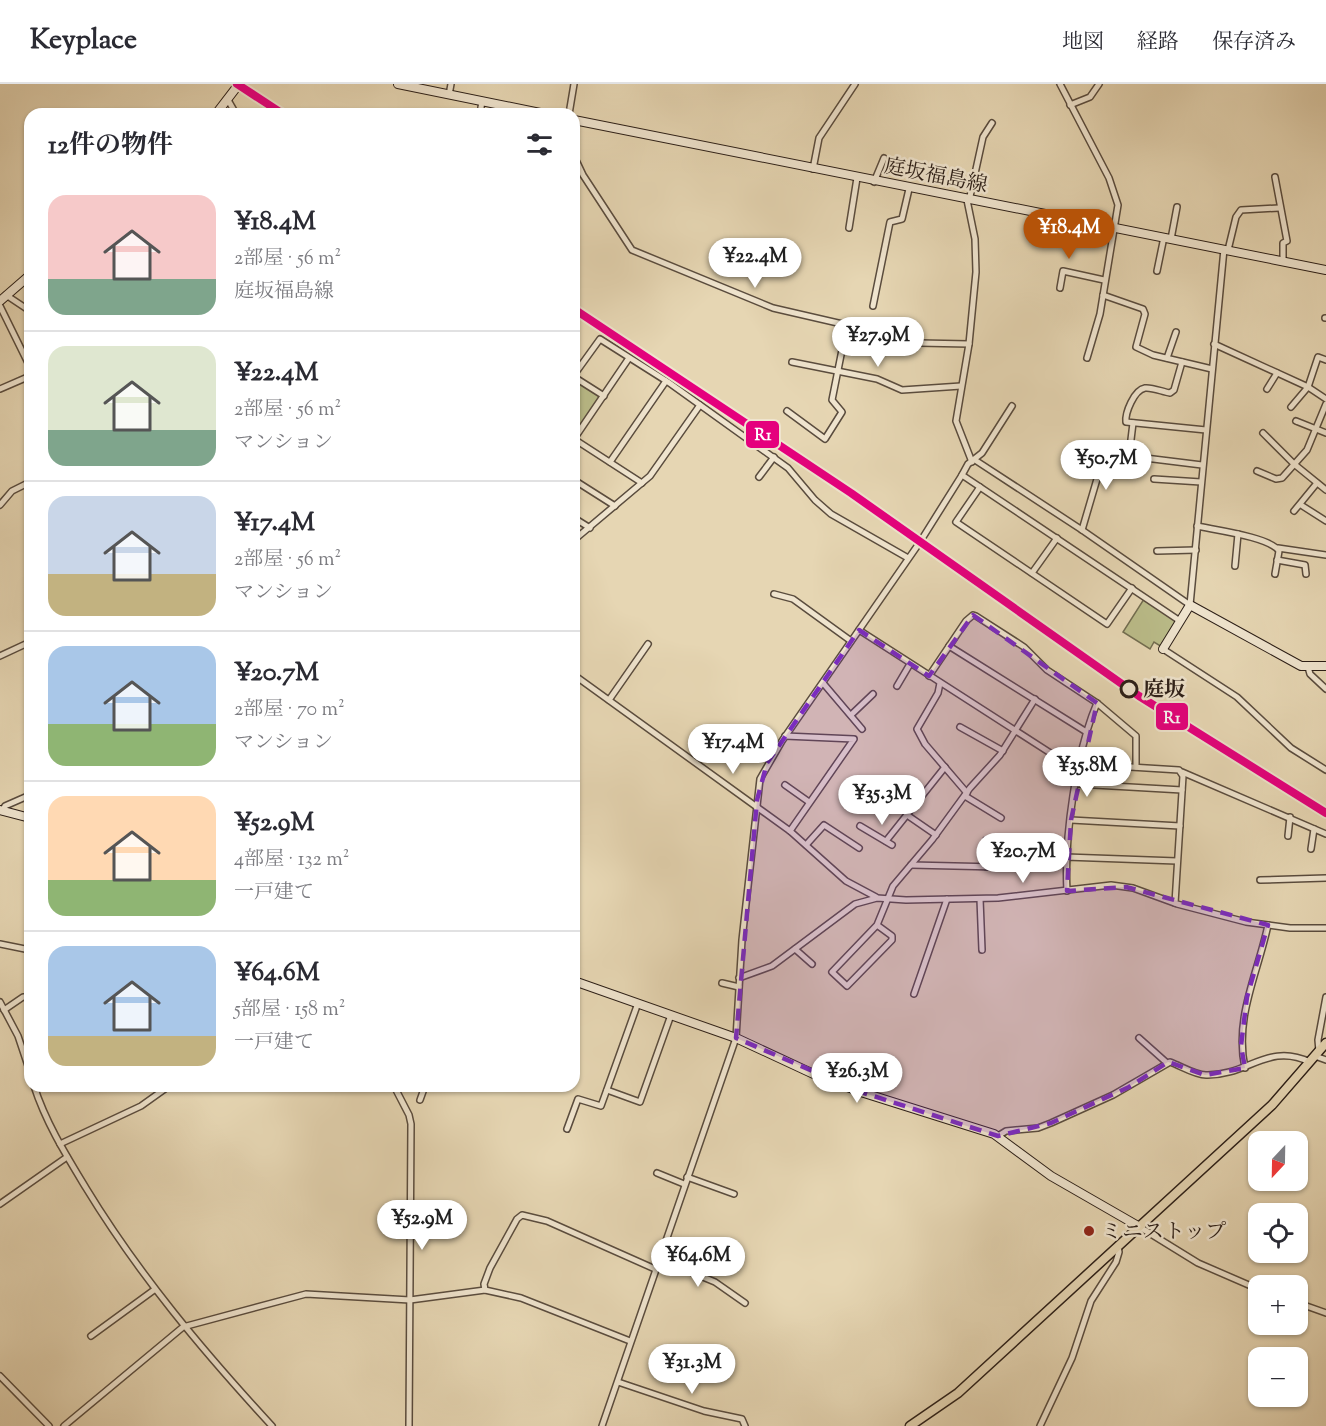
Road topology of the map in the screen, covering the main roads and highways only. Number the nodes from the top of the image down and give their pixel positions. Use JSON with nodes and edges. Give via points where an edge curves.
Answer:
{"nodes":[{"id":1,"x":239,"y":84,"type":"edge"},
{"id":2,"x":398,"y":84,"type":"edge"},
{"id":3,"x":221,"y":108,"type":"edge"},
{"id":4,"x":509,"y":108,"type":"edge"},
{"id":5,"x":580,"y":121,"type":"edge"},
{"id":6,"x":1326,"y":270,"type":"edge"},
{"id":7,"x":24,"y":281,"type":"edge"},
{"id":8,"x":3,"y":298,"type":"edge"},
{"id":9,"x":1163,"y":650,"type":"road end"},
{"id":10,"x":1326,"y":666,"type":"edge"},
{"id":11,"x":1,"y":811,"type":"edge"},
{"id":12,"x":24,"y":817,"type":"edge"},
{"id":13,"x":580,"y":983,"type":"edge"},
{"id":14,"x":1326,"y":1043,"type":"edge"},
{"id":15,"x":1138,"y":1226,"type":"junction"},
{"id":16,"x":910,"y":1426,"type":"edge"}],
"edges":[{"from":1,"to":3,"type":"main road"},
{"from":2,"to":4,"type":"main road"},
{"from":5,"to":6,"type":"main road","name":"庭坂福島線"},
{"from":7,"to":8,"type":"main road"},
{"from":9,"to":10,"type":"main road","via":[[1190,605],[1301,666]]},
{"from":11,"to":12,"type":"main road"},
{"from":13,"to":15,"type":"main road","via":[[736,1038],[864,1094],[998,1136],[1051,1176]]},
{"from":14,"to":15,"type":"main road","via":[[1272,1105]]},
{"from":15,"to":16,"type":"main road","via":[[958,1393]]}]}
